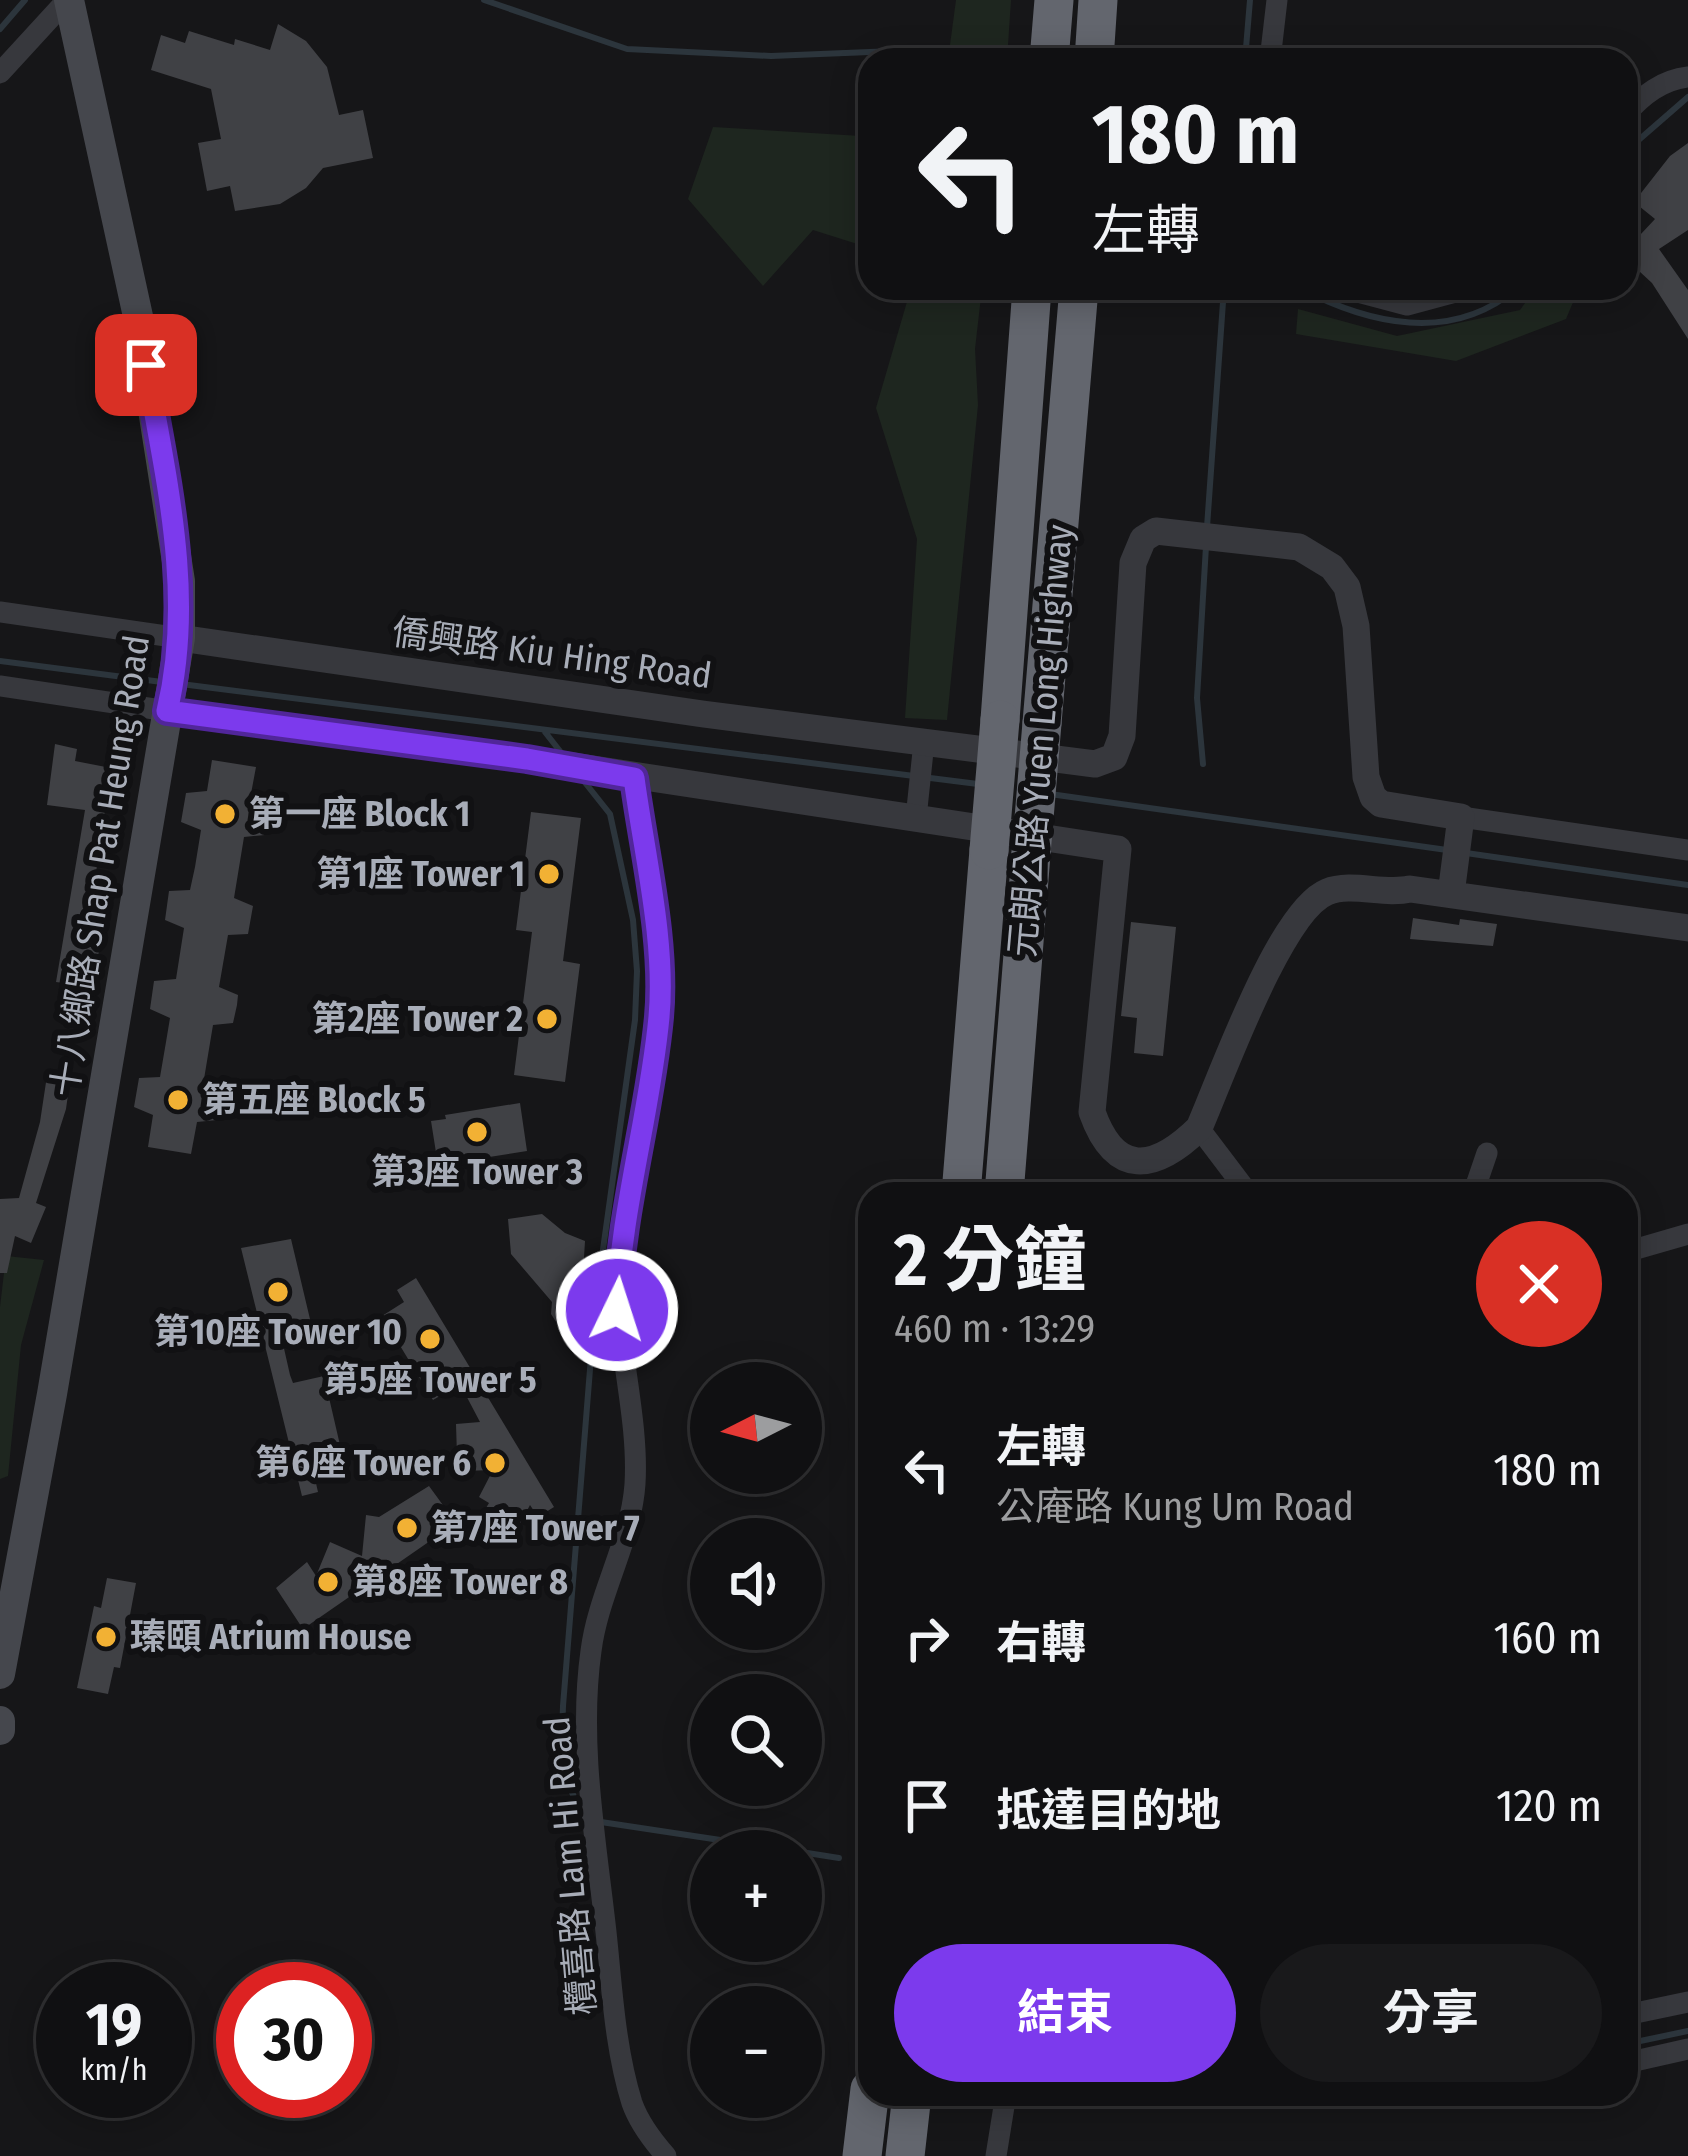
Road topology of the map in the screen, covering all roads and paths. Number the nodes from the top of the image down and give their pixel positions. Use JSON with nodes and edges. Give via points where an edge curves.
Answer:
{"nodes":[{"id":1,"x":68,"y":0,"type":"edge"},
{"id":2,"x":1054,"y":0,"type":"edge"},
{"id":3,"x":1098,"y":0,"type":"edge"},
{"id":4,"x":1276,"y":0,"type":"edge"},
{"id":5,"x":1050,"y":48,"type":"edge"},
{"id":6,"x":1095,"y":48,"type":"edge"},
{"id":7,"x":1271,"y":48,"type":"edge"},
{"id":8,"x":0,"y":73,"type":"edge"},
{"id":9,"x":1684,"y":77,"type":"edge"},
{"id":10,"x":1638,"y":101,"type":"edge"},
{"id":11,"x":1031,"y":300,"type":"edge"},
{"id":12,"x":1077,"y":300,"type":"edge"},
{"id":13,"x":1388,"y":300,"type":"edge"},
{"id":14,"x":1426,"y":300,"type":"edge"},
{"id":15,"x":0,"y":612,"type":"edge"},
{"id":16,"x":179,"y":643,"type":"junction"},
{"id":17,"x":0,"y":686,"type":"edge"},
{"id":18,"x":170,"y":701,"type":"junction"},
{"id":19,"x":924,"y":742,"type":"junction"},
{"id":20,"x":622,"y":776,"type":"junction"},
{"id":21,"x":916,"y":818,"type":"junction"},
{"id":22,"x":1461,"y":818,"type":"junction"},
{"id":23,"x":1688,"y":850,"type":"edge"},
{"id":24,"x":1450,"y":894,"type":"junction"},
{"id":25,"x":1688,"y":928,"type":"edge"},
{"id":26,"x":1199,"y":1128,"type":"junction"},
{"id":27,"x":1486,"y":1153,"type":"dead end"},
{"id":28,"x":962,"y":1182,"type":"edge"},
{"id":29,"x":1005,"y":1182,"type":"edge"},
{"id":30,"x":1240,"y":1182,"type":"edge"},
{"id":31,"x":1477,"y":1182,"type":"edge"},
{"id":32,"x":1688,"y":1234,"type":"edge"},
{"id":33,"x":1638,"y":1249,"type":"edge"},
{"id":34,"x":0,"y":1674,"type":"edge"},
{"id":35,"x":1688,"y":2002,"type":"edge"},
{"id":36,"x":1638,"y":2012,"type":"edge"},
{"id":37,"x":1688,"y":2049,"type":"edge"},
{"id":38,"x":1638,"y":2060,"type":"edge"},
{"id":39,"x":868,"y":2106,"type":"edge"},
{"id":40,"x":911,"y":2106,"type":"edge"},
{"id":41,"x":1004,"y":2106,"type":"edge"},
{"id":42,"x":666,"y":2156,"type":"edge"},
{"id":43,"x":862,"y":2156,"type":"edge"},
{"id":44,"x":905,"y":2156,"type":"edge"},
{"id":45,"x":996,"y":2156,"type":"edge"}],
"edges":[{"from":1,"to":8,"type":"street"},
{"from":1,"to":16,"type":"main road","name":"十八鄉路 Shap Pat Heung Road","via":[[139,322],[180,581]]},
{"from":2,"to":5,"type":"highway"},
{"from":3,"to":6,"type":"highway"},
{"from":4,"to":7,"type":"street"},
{"from":9,"to":10,"type":"street"},
{"from":11,"to":28,"type":"highway","name":"元朗公路 Yuen Long Highway","bridge":true},
{"from":12,"to":29,"type":"highway","name":"元朗公路 Yuen Long Highway","bridge":true},
{"from":13,"to":14,"type":"street"},
{"from":15,"to":16,"type":"street","name":"僑興路 Kiu Hing Road"},
{"from":16,"to":18,"type":"main road","name":"十八鄉路 Shap Pat Heung Road"},
{"from":16,"to":19,"type":"street","name":"僑興路 Kiu Hing Road"},
{"from":17,"to":18,"type":"street"},
{"from":18,"to":20,"type":"street"},
{"from":18,"to":34,"type":"main road","name":"十八鄉路 Shap Pat Heung Road"},
{"from":19,"to":21,"type":"street"},
{"from":19,"to":22,"type":"street","name":"僑興路 Kiu Hing Road","via":[[1095,764],[1114,757],[1133,562],[1143,539],[1156,531],[1299,547],[1347,587],[1373,797]]},
{"from":20,"to":21,"type":"street"},
{"from":20,"to":42,"type":"street","name":"欖喜路 Lam Hi Road","via":[[659,966],[659,1016],[618,1276],[635,1484],[591,1648],[590,1778],[632,2104]]},
{"from":21,"to":26,"type":"street","via":[[1118,849],[1092,1112],[1103,1143],[1124,1159],[1178,1148]]},
{"from":22,"to":23,"type":"street"},
{"from":22,"to":24,"type":"street"},
{"from":24,"to":25,"type":"street"},
{"from":24,"to":26,"type":"street","via":[[1336,890],[1310,904],[1270,963]]},
{"from":26,"to":30,"type":"street"},
{"from":27,"to":31,"type":"street"},
{"from":32,"to":33,"type":"street"},
{"from":35,"to":36,"type":"street"},
{"from":37,"to":38,"type":"street"},
{"from":39,"to":43,"type":"highway"},
{"from":40,"to":44,"type":"highway"},
{"from":41,"to":45,"type":"street"}]}
